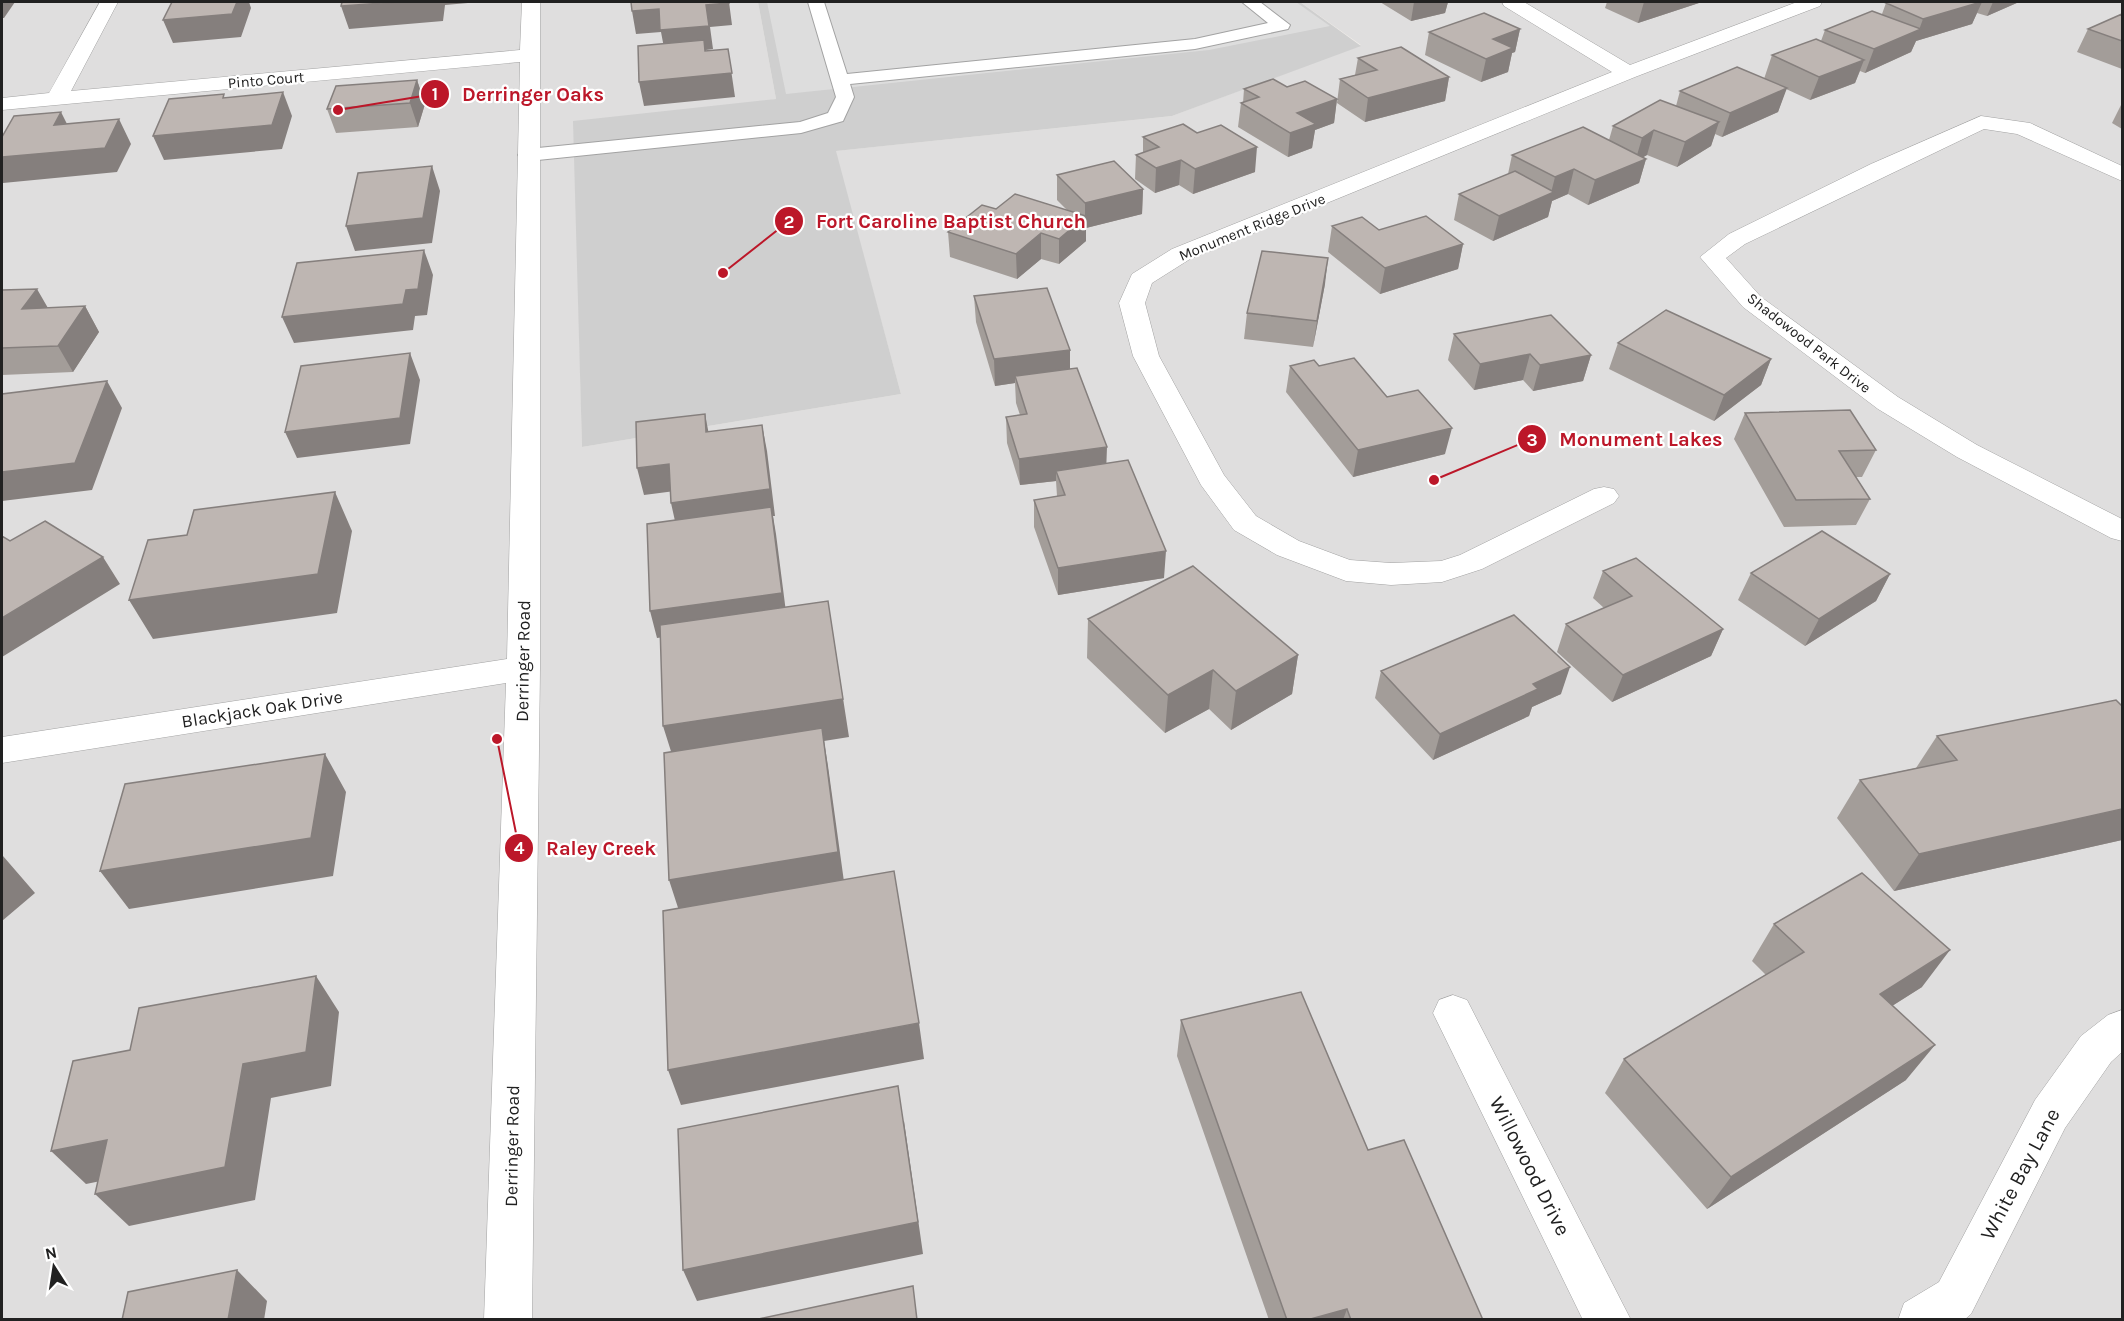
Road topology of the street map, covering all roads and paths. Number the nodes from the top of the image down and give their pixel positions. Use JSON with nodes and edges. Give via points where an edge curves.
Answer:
{"nodes":[{"id":1,"x":109,"y":2,"type":"edge"},
{"id":2,"x":531,"y":2,"type":"edge"},
{"id":3,"x":816,"y":2,"type":"edge"},
{"id":4,"x":1250,"y":2,"type":"edge"},
{"id":5,"x":1511,"y":2,"type":"edge"},
{"id":6,"x":1813,"y":2,"type":"edge"},
{"id":7,"x":530,"y":55,"type":"junction"},
{"id":8,"x":1628,"y":73,"type":"junction"},
{"id":9,"x":840,"y":80,"type":"junction"},
{"id":10,"x":56,"y":99,"type":"junction"},
{"id":11,"x":2,"y":104,"type":"edge"},
{"id":12,"x":528,"y":155,"type":"junction"},
{"id":13,"x":2122,"y":174,"type":"edge"},
{"id":14,"x":1604,"y":496,"type":"dead end"},
{"id":15,"x":2122,"y":531,"type":"edge"},
{"id":16,"x":523,"y":668,"type":"junction"},
{"id":17,"x":2,"y":750,"type":"edge"},
{"id":18,"x":1453,"y":1013,"type":"dead end"},
{"id":19,"x":2122,"y":1028,"type":"edge"},
{"id":20,"x":508,"y":1320,"type":"edge"},
{"id":21,"x":1608,"y":1320,"type":"edge"},
{"id":22,"x":1921,"y":1320,"type":"edge"}],
"edges":[{"from":1,"to":10,"type":"street"},
{"from":2,"to":7,"type":"street","name":"Derringer Road"},
{"from":3,"to":9,"type":"lane"},
{"from":4,"to":9,"type":"lane","via":[[1282,25],[1195,44]]},
{"from":5,"to":8,"type":"street"},
{"from":6,"to":8,"type":"street","name":"Monument Ridge Drive"},
{"from":7,"to":10,"type":"street","name":"Pinto Court"},
{"from":7,"to":12,"type":"street","name":"Derringer Road"},
{"from":8,"to":14,"type":"street","name":"Monument Ridge Drive","via":[[1181,254],[1141,279],[1132,303],[1146,356],[1211,478],[1245,523],[1288,548],[1346,570],[1391,574],[1442,571],[1471,562]]},
{"from":9,"to":12,"type":"lane","via":[[845,97],[836,117],[801,127]]},
{"from":10,"to":11,"type":"street","name":"Pinto Court"},
{"from":12,"to":16,"type":"street","name":"Derringer Road"},
{"from":13,"to":15,"type":"street","name":"Shadowood Park Drive","via":[[2022,128],[1981,122],[1737,239],[1712,257],[1752,302],[1888,403],[1967,451]]},
{"from":16,"to":17,"type":"street","name":"Blackjack Oak Drive"},
{"from":16,"to":20,"type":"street","name":"Derringer Road"},
{"from":18,"to":21,"type":"street","name":"Willowood Drive"},
{"from":19,"to":22,"type":"street","name":"White Bay Lane","via":[[2096,1049],[2050,1114],[1955,1298]]}]}
